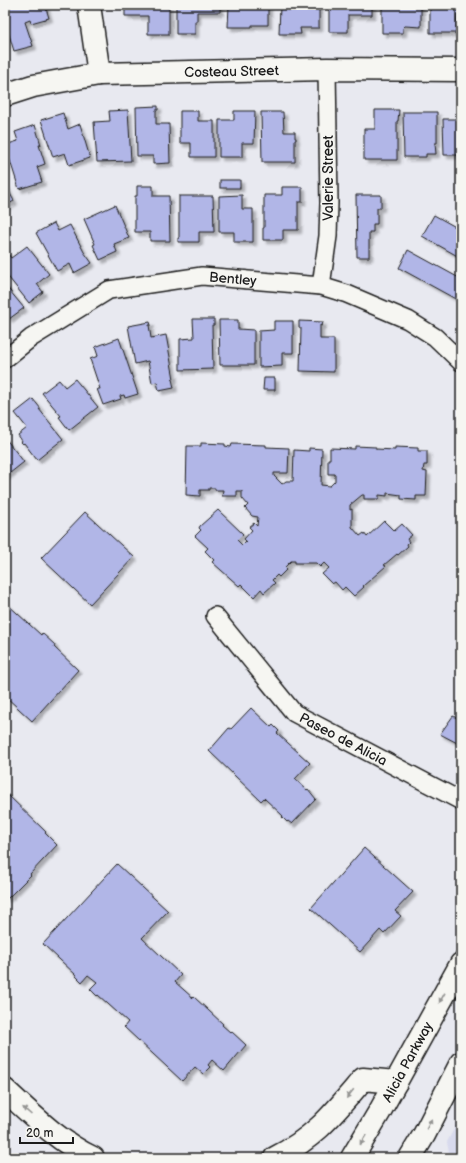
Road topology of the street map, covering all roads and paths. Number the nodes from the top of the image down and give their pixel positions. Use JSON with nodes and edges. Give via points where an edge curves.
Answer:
{"nodes":[{"id":1,"x":89,"y":5,"type":"edge"},
{"id":2,"x":327,"y":69,"type":"junction"},
{"id":3,"x":461,"y":70,"type":"edge"},
{"id":4,"x":99,"y":74,"type":"junction"},
{"id":5,"x":5,"y":95,"type":"edge"},
{"id":6,"x":321,"y":286,"type":"junction"},
{"id":7,"x":5,"y":358,"type":"edge"},
{"id":8,"x":461,"y":362,"type":"edge"},
{"id":9,"x":215,"y":616,"type":"dead end"},
{"id":10,"x":461,"y":801,"type":"edge"},
{"id":11,"x":461,"y":964,"type":"edge"},
{"id":12,"x":461,"y":1063,"type":"edge"},
{"id":13,"x":396,"y":1082,"type":"junction"},
{"id":14,"x":5,"y":1090,"type":"edge"},
{"id":15,"x":93,"y":1158,"type":"edge"},
{"id":16,"x":275,"y":1158,"type":"edge"},
{"id":17,"x":352,"y":1158,"type":"edge"},
{"id":18,"x":410,"y":1158,"type":"edge"}],
"edges":[{"from":1,"to":4,"type":"main road"},
{"from":2,"to":3,"type":"main road","name":"Costeau Street"},
{"from":2,"to":4,"type":"main road","name":"Costeau Street"},
{"from":2,"to":6,"type":"street","name":"Valerie Street","via":[[329,230]]},
{"from":4,"to":5,"type":"main road","name":"Costeau Street","via":[[33,86]]},
{"from":6,"to":7,"type":"street","name":"Bentley","via":[[202,276],[109,290],[31,338]]},
{"from":6,"to":8,"type":"street","name":"Bentley","via":[[347,294],[408,320],[435,337]]},
{"from":9,"to":10,"type":"street","name":"Paseo de Alicia","via":[[294,713]]},
{"from":11,"to":13,"type":"main road","name":"Alicia Parkway","one_way":true},
{"from":18,"to":12,"type":"main road","one_way":true},
{"from":13,"to":16,"type":"main road","one_way":true,"via":[[363,1079],[314,1133]]},
{"from":13,"to":17,"type":"main road","name":"Alicia Parkway","one_way":true},
{"from":15,"to":14,"type":"main road","one_way":true,"via":[[50,1131]]}]}
